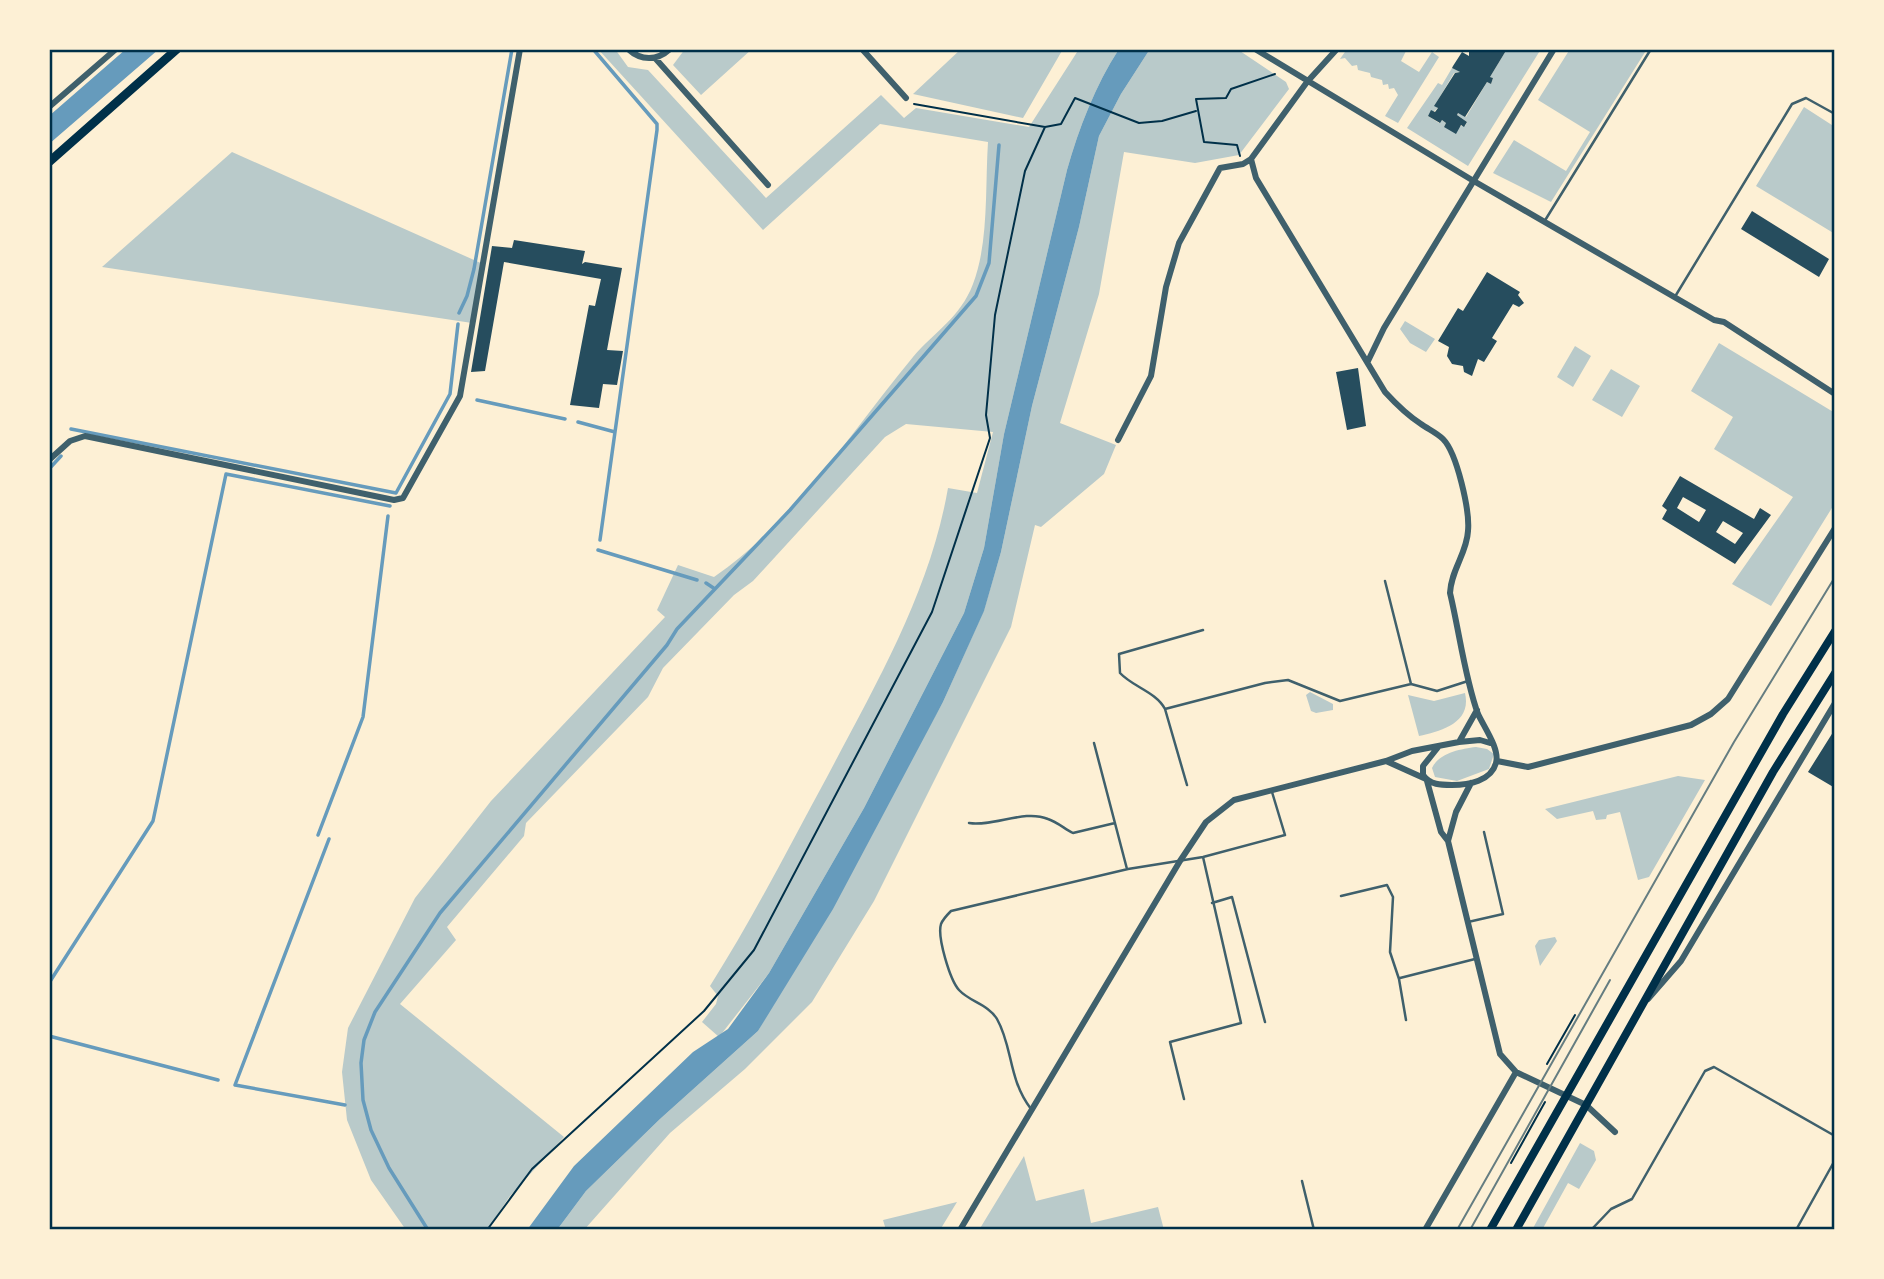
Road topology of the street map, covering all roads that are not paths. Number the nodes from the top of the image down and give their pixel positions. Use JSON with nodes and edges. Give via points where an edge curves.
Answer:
{"nodes":[{"id":1,"x":116,"y":49,"type":"edge"},
{"id":2,"x":177,"y":49,"type":"edge"},
{"id":3,"x":520,"y":49,"type":"edge"},
{"id":4,"x":628,"y":49,"type":"edge"},
{"id":5,"x":670,"y":49,"type":"edge"},
{"id":6,"x":862,"y":49,"type":"edge"},
{"id":7,"x":1255,"y":49,"type":"edge"},
{"id":8,"x":1337,"y":49,"type":"edge"},
{"id":9,"x":1554,"y":49,"type":"edge"},
{"id":10,"x":1651,"y":49,"type":"edge"},
{"id":11,"x":655,"y":58,"type":"junction"},
{"id":12,"x":1307,"y":82,"type":"junction"},
{"id":13,"x":906,"y":99,"type":"dead end"},
{"id":14,"x":49,"y":107,"type":"edge"},
{"id":15,"x":1835,"y":114,"type":"edge"},
{"id":16,"x":1251,"y":159,"type":"junction"},
{"id":17,"x":49,"y":162,"type":"edge"},
{"id":18,"x":1472,"y":180,"type":"junction"},
{"id":19,"x":768,"y":185,"type":"dead end"},
{"id":20,"x":1544,"y":222,"type":"junction"},
{"id":21,"x":1675,"y":297,"type":"junction"},
{"id":22,"x":1368,"y":361,"type":"junction"},
{"id":23,"x":1835,"y":394,"type":"edge"},
{"id":24,"x":1118,"y":440,"type":"dead end"},
{"id":25,"x":49,"y":460,"type":"edge"},
{"id":26,"x":1835,"y":528,"type":"edge"},
{"id":27,"x":1385,"y":581,"type":"dead end"},
{"id":28,"x":1203,"y":630,"type":"dead end"},
{"id":29,"x":1835,"y":631,"type":"edge"},
{"id":30,"x":1835,"y":673,"type":"edge"},
{"id":31,"x":1471,"y":680,"type":"junction"},
{"id":32,"x":1411,"y":684,"type":"junction"},
{"id":33,"x":1835,"y":703,"type":"edge"},
{"id":34,"x":1165,"y":709,"type":"junction"},
{"id":35,"x":1477,"y":710,"type":"junction"},
{"id":36,"x":1459,"y":742,"type":"junction"},
{"id":37,"x":1094,"y":743,"type":"dead end"},
{"id":38,"x":1490,"y":743,"type":"junction"},
{"id":39,"x":1439,"y":746,"type":"junction"},
{"id":40,"x":1386,"y":761,"type":"junction"},
{"id":41,"x":1497,"y":761,"type":"junction"},
{"id":42,"x":1426,"y":780,"type":"junction"},
{"id":43,"x":1471,"y":783,"type":"junction"},
{"id":44,"x":1187,"y":785,"type":"dead end"},
{"id":45,"x":1271,"y":789,"type":"junction"},
{"id":46,"x":1115,"y":822,"type":"junction"},
{"id":47,"x":969,"y":823,"type":"dead end"},
{"id":48,"x":1484,"y":832,"type":"dead end"},
{"id":49,"x":1448,"y":841,"type":"junction"},
{"id":50,"x":1203,"y":857,"type":"junction"},
{"id":51,"x":1180,"y":861,"type":"junction"},
{"id":52,"x":1128,"y":869,"type":"junction"},
{"id":53,"x":1341,"y":895,"type":"dead end"},
{"id":54,"x":1212,"y":903,"type":"junction"},
{"id":55,"x":1466,"y":923,"type":"junction"},
{"id":56,"x":1475,"y":960,"type":"junction"},
{"id":57,"x":1399,"y":979,"type":"junction"},
{"id":58,"x":1646,"y":1000,"type":"junction"},
{"id":59,"x":1406,"y":1020,"type":"dead end"},
{"id":60,"x":1265,"y":1023,"type":"dead end"},
{"id":61,"x":1516,"y":1072,"type":"junction"},
{"id":62,"x":1568,"y":1095,"type":"junction"},
{"id":63,"x":1184,"y":1099,"type":"dead end"},
{"id":64,"x":1586,"y":1105,"type":"junction"},
{"id":65,"x":1032,"y":1110,"type":"junction"},
{"id":66,"x":1615,"y":1132,"type":"dead end"},
{"id":67,"x":1835,"y":1136,"type":"edge"},
{"id":68,"x":1835,"y":1160,"type":"edge"},
{"id":69,"x":1301,"y":1181,"type":"dead end"},
{"id":70,"x":960,"y":1230,"type":"edge"},
{"id":71,"x":1314,"y":1230,"type":"edge"},
{"id":72,"x":1424,"y":1230,"type":"edge"},
{"id":73,"x":1490,"y":1230,"type":"edge"},
{"id":74,"x":1516,"y":1230,"type":"edge"},
{"id":75,"x":1591,"y":1230,"type":"edge"},
{"id":76,"x":1796,"y":1230,"type":"edge"}],
"edges":[{"from":1,"to":14,"type":"street"},
{"from":2,"to":17,"type":"main road"},
{"from":3,"to":25,"type":"street","via":[[460,396],[403,498],[394,500],[85,436],[70,441]]},
{"from":4,"to":11,"type":"street","via":[[640,57]]},
{"from":5,"to":11,"type":"street"},
{"from":6,"to":13,"type":"street"},
{"from":7,"to":12,"type":"street"},
{"from":8,"to":12,"type":"street"},
{"from":9,"to":18,"type":"street"},
{"from":10,"to":20,"type":"lane"},
{"from":11,"to":19,"type":"street"},
{"from":12,"to":16,"type":"street"},
{"from":12,"to":18,"type":"street"},
{"from":15,"to":21,"type":"lane","via":[[1811,99],[1801,98],[1792,104]]},
{"from":16,"to":22,"type":"street","via":[[1256,178]]},
{"from":16,"to":24,"type":"street","via":[[1220,168],[1179,243],[1166,287],[1151,376]]},
{"from":18,"to":20,"type":"street"},
{"from":18,"to":22,"type":"street"},
{"from":20,"to":21,"type":"street"},
{"from":21,"to":23,"type":"street","via":[[1724,322]]},
{"from":22,"to":31,"type":"street","via":[[1399,409],[1441,437],[1451,451],[1469,524],[1450,593]]},
{"from":26,"to":41,"type":"street","via":[[1741,679],[1711,714],[1691,725],[1528,767]]},
{"from":27,"to":32,"type":"lane"},
{"from":28,"to":34,"type":"lane","via":[[1119,654],[1120,673],[1160,699]]},
{"from":29,"to":62,"type":"main road","via":[[1783,713]]},
{"from":30,"to":58,"type":"main road","via":[[1773,772]]},
{"from":31,"to":32,"type":"lane","via":[[1437,691]]},
{"from":31,"to":35,"type":"street"},
{"from":32,"to":34,"type":"lane","via":[[1340,701],[1288,680],[1265,682]]},
{"from":33,"to":58,"type":"street","via":[[1681,961]]},
{"from":34,"to":44,"type":"lane"},
{"from":35,"to":36,"type":"street"},
{"from":35,"to":38,"type":"street"},
{"from":36,"to":38,"type":"street"},
{"from":36,"to":39,"type":"street"},
{"from":37,"to":46,"type":"lane"},
{"from":38,"to":41,"type":"street"},
{"from":39,"to":40,"type":"street"},
{"from":39,"to":42,"type":"street","via":[[1423,766]]},
{"from":40,"to":42,"type":"street"},
{"from":40,"to":45,"type":"street"},
{"from":41,"to":43,"type":"street","via":[[1489,776]]},
{"from":42,"to":43,"type":"street"},
{"from":42,"to":49,"type":"street","via":[[1441,832]]},
{"from":43,"to":49,"type":"street"},
{"from":45,"to":50,"type":"lane","via":[[1285,835]]},
{"from":45,"to":51,"type":"street","via":[[1234,800],[1217,811]]},
{"from":46,"to":47,"type":"lane","via":[[1073,834],[1046,818],[1030,816],[984,825]]},
{"from":46,"to":52,"type":"lane"},
{"from":48,"to":55,"type":"lane","via":[[1503,914]]},
{"from":49,"to":55,"type":"street"},
{"from":50,"to":51,"type":"lane"},
{"from":50,"to":54,"type":"lane"},
{"from":51,"to":52,"type":"lane"},
{"from":51,"to":65,"type":"street"},
{"from":52,"to":65,"type":"lane","via":[[951,911],[941,921],[951,979],[961,992],[996,1016],[1018,1092]]},
{"from":53,"to":57,"type":"lane","via":[[1387,885],[1393,897],[1390,952]]},
{"from":54,"to":60,"type":"lane","via":[[1232,897]]},
{"from":54,"to":63,"type":"lane","via":[[1241,1023],[1171,1042]]},
{"from":55,"to":56,"type":"street"},
{"from":56,"to":57,"type":"lane"},
{"from":56,"to":61,"type":"street","via":[[1500,1054]]},
{"from":57,"to":59,"type":"lane"},
{"from":58,"to":64,"type":"main road"},
{"from":61,"to":62,"type":"street"},
{"from":61,"to":72,"type":"street"},
{"from":62,"to":64,"type":"street"},
{"from":62,"to":73,"type":"main road"},
{"from":64,"to":66,"type":"street"},
{"from":64,"to":74,"type":"main road"},
{"from":65,"to":70,"type":"street"},
{"from":67,"to":75,"type":"lane","via":[[1714,1067],[1705,1071],[1632,1199],[1611,1209]]},
{"from":68,"to":76,"type":"lane"},
{"from":69,"to":71,"type":"lane"}]}
